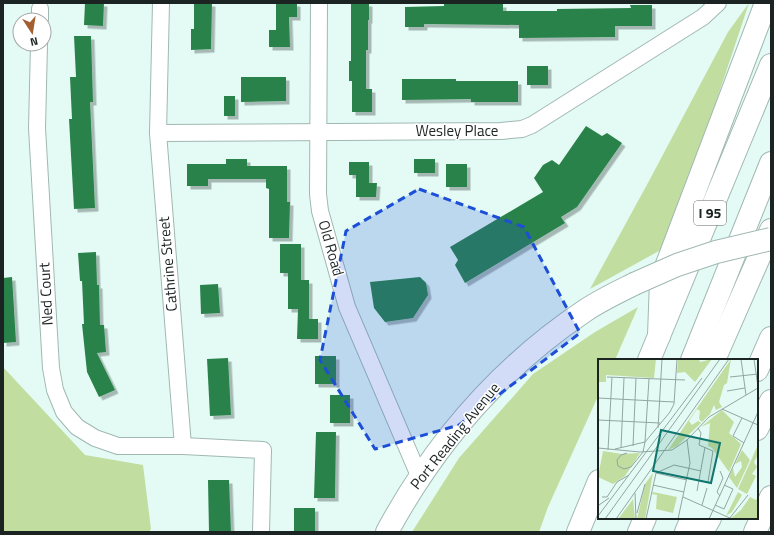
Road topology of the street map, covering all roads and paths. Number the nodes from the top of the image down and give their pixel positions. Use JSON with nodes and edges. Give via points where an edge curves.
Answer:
{"nodes":[{"id":1,"x":160,"y":3,"type":"edge"},
{"id":2,"x":319,"y":3,"type":"edge"},
{"id":3,"x":718,"y":3,"type":"edge"},
{"id":4,"x":766,"y":3,"type":"edge"},
{"id":5,"x":39,"y":52,"type":"edge"},
{"id":6,"x":771,"y":65,"type":"edge"},
{"id":7,"x":158,"y":132,"type":"junction"},
{"id":8,"x":318,"y":132,"type":"junction"},
{"id":9,"x":771,"y":163,"type":"edge"},
{"id":10,"x":771,"y":230,"type":"edge"},
{"id":11,"x":771,"y":239,"type":"edge"},
{"id":12,"x":659,"y":336,"type":"junction"},
{"id":13,"x":771,"y":338,"type":"edge"},
{"id":14,"x":649,"y":359,"type":"edge"},
{"id":15,"x":692,"y":359,"type":"edge"},
{"id":16,"x":714,"y":359,"type":"edge"},
{"id":17,"x":758,"y":368,"type":"edge"},
{"id":18,"x":771,"y":401,"type":"edge"},
{"id":19,"x":758,"y":427,"type":"edge"},
{"id":20,"x":183,"y":446,"type":"junction"},
{"id":21,"x":420,"y":478,"type":"junction"},
{"id":22,"x":598,"y":483,"type":"edge"},
{"id":23,"x":771,"y":497,"type":"edge"},
{"id":24,"x":629,"y":519,"type":"edge"},
{"id":25,"x":645,"y":519,"type":"edge"},
{"id":26,"x":692,"y":519,"type":"edge"},
{"id":27,"x":709,"y":519,"type":"edge"},
{"id":28,"x":261,"y":532,"type":"edge"},
{"id":29,"x":386,"y":532,"type":"edge"},
{"id":30,"x":578,"y":532,"type":"edge"},
{"id":31,"x":623,"y":532,"type":"edge"},
{"id":32,"x":639,"y":532,"type":"edge"},
{"id":33,"x":686,"y":532,"type":"edge"},
{"id":34,"x":702,"y":532,"type":"edge"},
{"id":35,"x":755,"y":532,"type":"edge"}],
"edges":[{"from":1,"to":7,"type":"street","name":"Cathrine Street"},
{"from":2,"to":8,"type":"street","name":"Old Road"},
{"from":3,"to":8,"type":"street","name":"Wesley Place","via":[[703,16],[522,129]]},
{"from":4,"to":12,"type":"main road","via":[[661,280]]},
{"from":5,"to":20,"type":"street","name":"Ned Court","via":[[36,128],[50,368],[55,390],[64,412],[77,427],[95,438],[118,446]]},
{"from":6,"to":12,"type":"main road","number":"I 95"},
{"from":7,"to":8,"type":"street","name":"Wesley Place"},
{"from":7,"to":20,"type":"street","name":"Cathrine Street"},
{"from":8,"to":21,"type":"street","name":"Old Road","via":[[320,211],[347,307]]},
{"from":9,"to":15,"type":"main road"},
{"from":10,"to":16,"type":"main road"},
{"from":11,"to":21,"type":"main road","name":"Port Reading Avenue","bridge":true,"via":[[677,265],[587,309],[512,367],[479,401]]},
{"from":12,"to":14,"type":"main road","number":"I 95"},
{"from":13,"to":17,"type":"main road"},
{"from":18,"to":19,"type":"main road"},
{"from":20,"to":28,"type":"street","via":[[263,450]]},
{"from":21,"to":29,"type":"main road","name":"Port Reading Avenue"},
{"from":22,"to":30,"type":"main road"},
{"from":23,"to":35,"type":"main road"},
{"from":24,"to":31,"type":"main road"},
{"from":25,"to":32,"type":"main road"},
{"from":26,"to":33,"type":"main road"},
{"from":27,"to":34,"type":"main road"}]}
